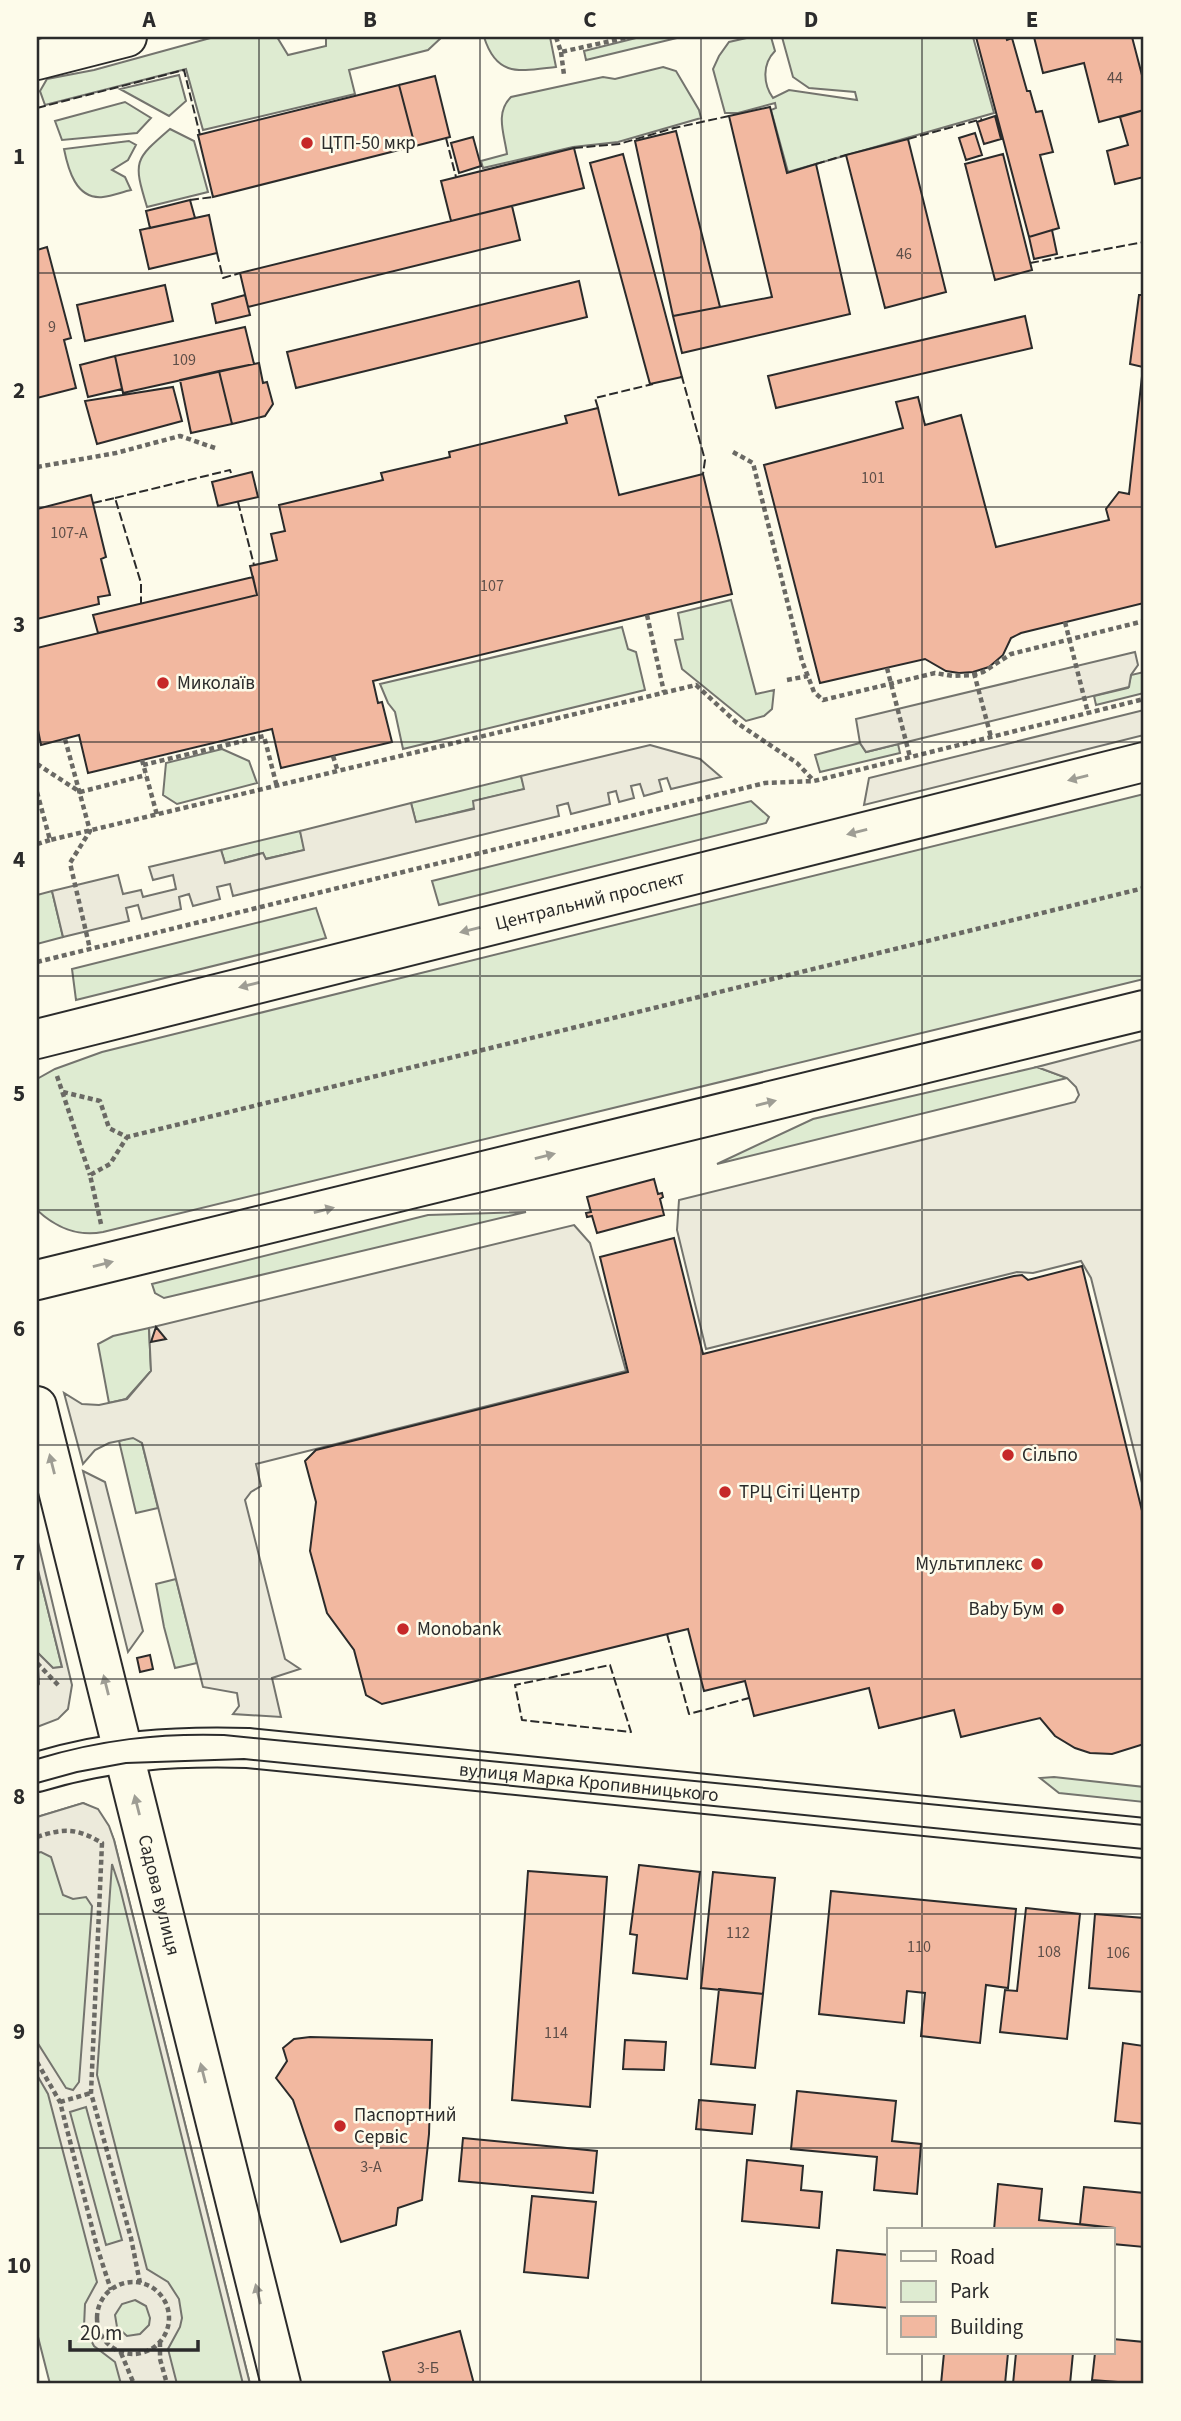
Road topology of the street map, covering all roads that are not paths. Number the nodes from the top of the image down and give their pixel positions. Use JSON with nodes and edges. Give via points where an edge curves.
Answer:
{"nodes":[{"id":1,"x":127,"y":37,"type":"edge"},
{"id":2,"x":37,"y":60,"type":"edge"},
{"id":3,"x":1144,"y":762,"type":"edge"},
{"id":4,"x":1144,"y":1010,"type":"edge"},
{"id":5,"x":42,"y":1038,"type":"edge"},
{"id":6,"x":37,"y":1280,"type":"edge"},
{"id":7,"x":37,"y":1406,"type":"edge"},
{"id":8,"x":123,"y":1751,"type":"junction"},
{"id":9,"x":37,"y":1772,"type":"edge"},
{"id":10,"x":1144,"y":1838,"type":"edge"},
{"id":11,"x":281,"y":2384,"type":"edge"}],
"edges":[{"from":1,"to":2,"type":"main road"},
{"from":3,"to":5,"type":"main road","name":"Центральний проспект","one_way":true},
{"from":6,"to":4,"type":"main road","one_way":true},
{"from":8,"to":7,"type":"main road","name":"Садова вулиця","one_way":true},
{"from":8,"to":9,"type":"main road","name":"вулиця Марка Кропивницького"},
{"from":8,"to":10,"type":"main road","name":"вулиця Марка Кропивницького","via":[[248,1748]]},
{"from":11,"to":8,"type":"main road","name":"Садова вулиця","one_way":true}]}
